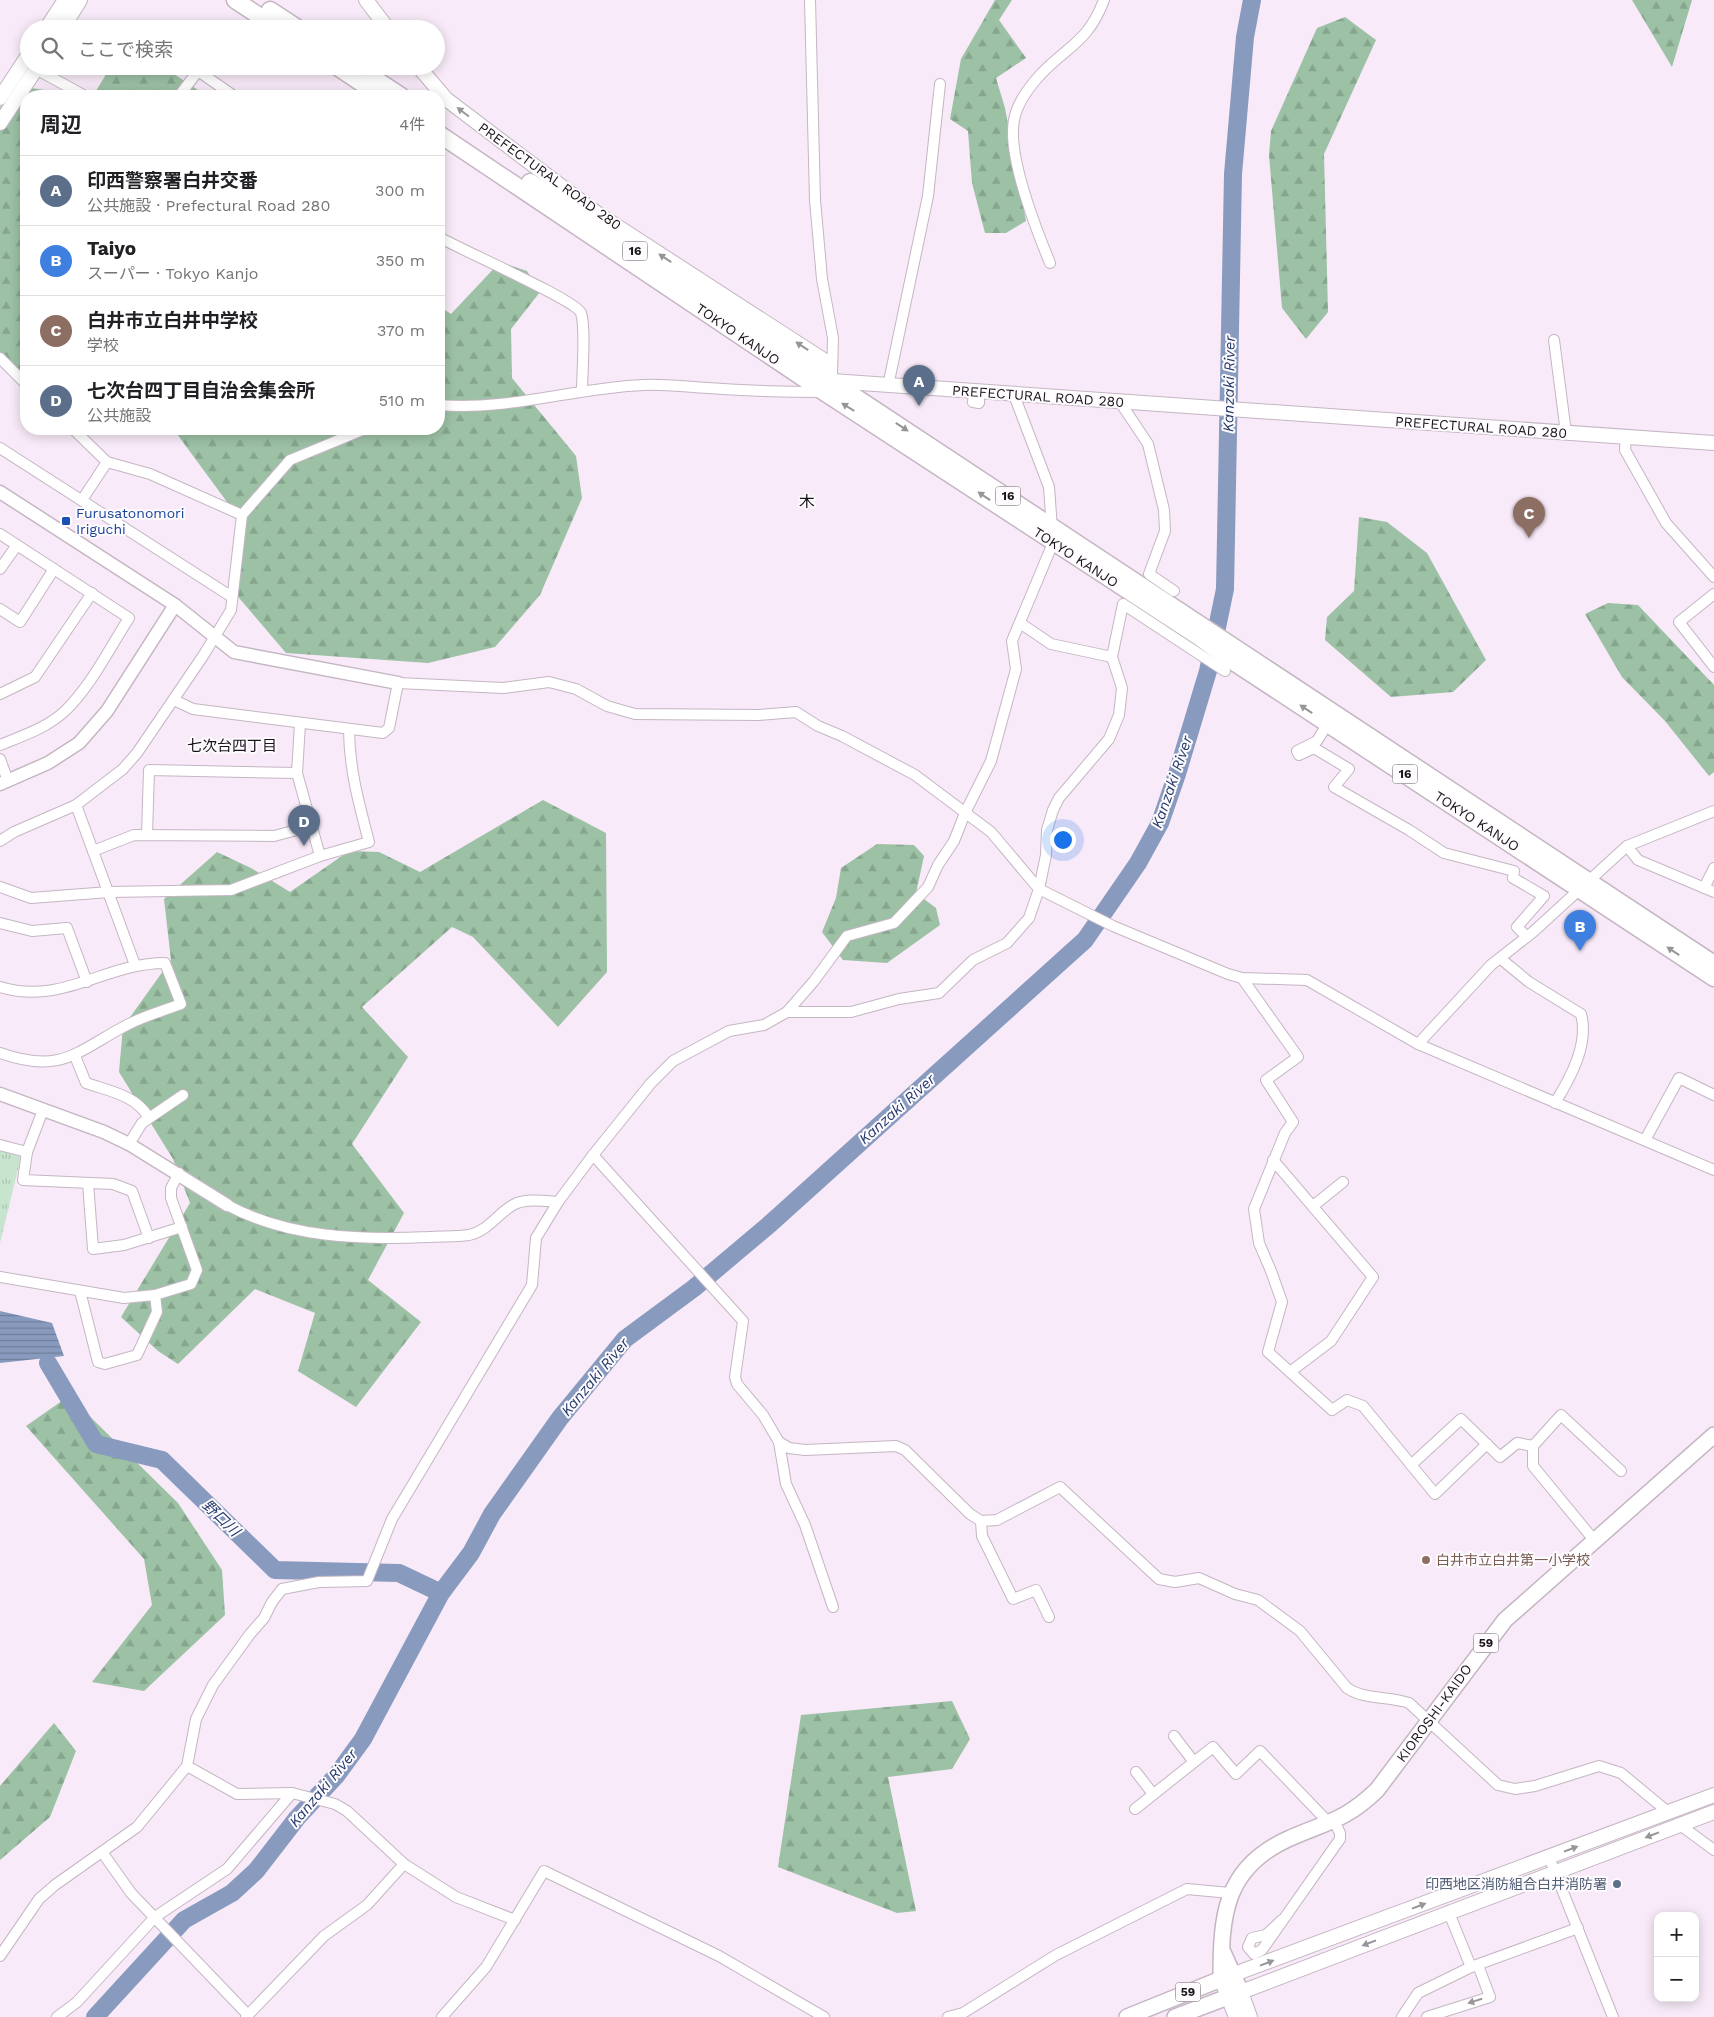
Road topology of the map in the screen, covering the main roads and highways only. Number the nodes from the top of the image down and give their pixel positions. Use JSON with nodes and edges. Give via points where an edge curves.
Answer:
{"nodes":[{"id":1,"x":65,"y":0,"type":"edge"},
{"id":2,"x":80,"y":0,"type":"edge"},
{"id":3,"x":235,"y":0,"type":"edge"},
{"id":4,"x":255,"y":0,"type":"edge"},
{"id":5,"x":366,"y":0,"type":"edge"},
{"id":6,"x":52,"y":20,"type":"edge"},
{"id":7,"x":68,"y":20,"type":"edge"},
{"id":8,"x":265,"y":20,"type":"edge"},
{"id":9,"x":285,"y":20,"type":"edge"},
{"id":10,"x":381,"y":20,"type":"edge"},
{"id":11,"x":20,"y":68,"type":"edge"},
{"id":12,"x":32,"y":75,"type":"edge"},
{"id":13,"x":350,"y":75,"type":"edge"},
{"id":14,"x":370,"y":75,"type":"edge"},
{"id":15,"x":424,"y":75,"type":"edge"},
{"id":16,"x":22,"y":90,"type":"edge"},
{"id":17,"x":372,"y":90,"type":"edge"},
{"id":18,"x":392,"y":90,"type":"edge"},
{"id":19,"x":433,"y":90,"type":"edge"},
{"id":20,"x":20,"y":93,"type":"edge"},
{"id":21,"x":0,"y":98,"type":"edge"},
{"id":22,"x":445,"y":100,"type":"edge"},
{"id":23,"x":0,"y":123,"type":"edge"},
{"id":24,"x":445,"y":125,"type":"edge"},
{"id":25,"x":445,"y":138,"type":"edge"},
{"id":26,"x":828,"y":386,"type":"junction"},
{"id":27,"x":1714,"y":443,"type":"edge"},
{"id":28,"x":1200,"y":639,"type":"junction"},
{"id":29,"x":1229,"y":659,"type":"junction"},
{"id":30,"x":1584,"y":885,"type":"junction"},
{"id":31,"x":1714,"y":964,"type":"edge"},
{"id":32,"x":1714,"y":978,"type":"edge"},
{"id":33,"x":1714,"y":1435,"type":"edge"},
{"id":34,"x":1714,"y":1795,"type":"edge"},
{"id":35,"x":1714,"y":1812,"type":"edge"},
{"id":36,"x":1228,"y":1977,"type":"junction"},
{"id":37,"x":1235,"y":1994,"type":"junction"},
{"id":38,"x":1127,"y":2017,"type":"edge"},
{"id":39,"x":1175,"y":2017,"type":"edge"},
{"id":40,"x":1236,"y":2017,"type":"edge"},
{"id":41,"x":1250,"y":2017,"type":"edge"}],
"edges":[{"from":1,"to":6,"type":"main road"},
{"from":2,"to":7,"type":"main road"},
{"from":3,"to":8,"type":"highway"},
{"from":4,"to":9,"type":"highway"},
{"from":5,"to":10,"type":"main road"},
{"from":11,"to":21,"type":"main road"},
{"from":12,"to":16,"type":"main road"},
{"from":13,"to":17,"type":"highway"},
{"from":14,"to":18,"type":"highway"},
{"from":15,"to":19,"type":"main road","name":"PREFECTURAL ROAD 280"},
{"from":20,"to":23,"type":"main road"},
{"from":26,"to":22,"type":"main road","name":"PREFECTURAL ROAD 280","one_way":true,"via":[[825,361],[598,214]]},
{"from":24,"to":26,"type":"highway","name":"TOKYO KANJO","number":"16"},
{"from":25,"to":26,"type":"highway","name":"TOKYO KANJO","number":"16"},
{"from":26,"to":27,"type":"main road","name":"PREFECTURAL ROAD 280","via":[[888,386]]},
{"from":28,"to":26,"type":"highway","name":"TOKYO KANJO","number":"16","one_way":true,"via":[[928,458]]},
{"from":26,"to":28,"type":"highway","name":"TOKYO KANJO","number":"16","one_way":true,"via":[[1053,526]]},
{"from":28,"to":29,"type":"highway","name":"TOKYO KANJO","number":"16"},
{"from":29,"to":30,"type":"highway","name":"TOKYO KANJO","number":"16"},
{"from":30,"to":29,"type":"highway","name":"TOKYO KANJO","number":"16","one_way":true},
{"from":30,"to":31,"type":"highway","name":"TOKYO KANJO","number":"16"},
{"from":32,"to":30,"type":"highway","name":"TOKYO KANJO","number":"16","one_way":true},
{"from":33,"to":36,"type":"main road","name":"KIOROSHI-KAIDO","number":"59","via":[[1505,1620],[1377,1790],[1359,1808],[1268,1850],[1246,1870],[1230,1893],[1223,1920],[1221,1949]]},
{"from":36,"to":34,"type":"main road","one_way":true},
{"from":35,"to":37,"type":"main road","one_way":true},
{"from":36,"to":37,"type":"main road","name":"KIOROSHI-KAIDO","number":"59"},
{"from":36,"to":38,"type":"main road","number":"59"},
{"from":37,"to":39,"type":"main road","number":"59"},
{"from":37,"to":40,"type":"main road"},
{"from":37,"to":41,"type":"main road"}]}
